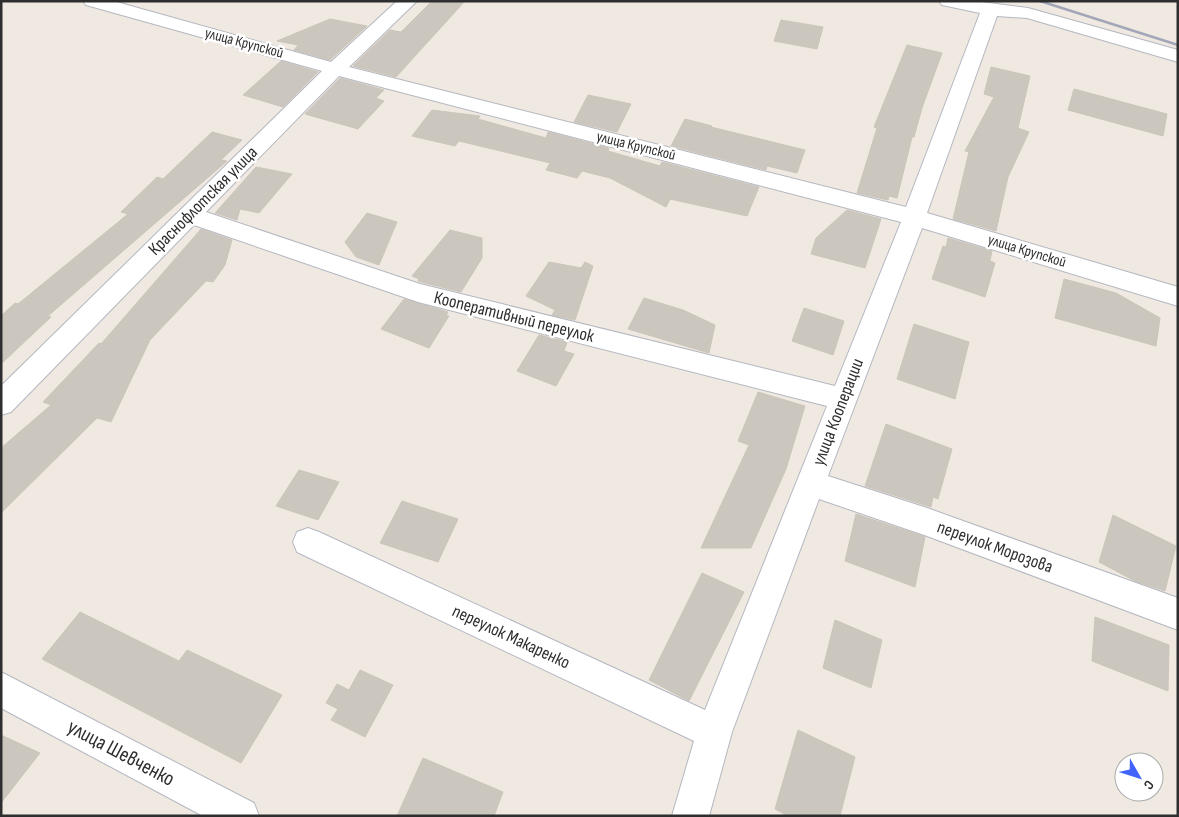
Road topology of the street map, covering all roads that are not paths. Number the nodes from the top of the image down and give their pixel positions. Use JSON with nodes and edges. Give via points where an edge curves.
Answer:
{"nodes":[{"id":1,"x":92,"y":1,"type":"edge"},
{"id":2,"x":408,"y":1,"type":"edge"},
{"id":3,"x":948,"y":1,"type":"edge"},
{"id":4,"x":990,"y":10,"type":"junction"},
{"id":5,"x":1178,"y":56,"type":"edge"},
{"id":6,"x":336,"y":69,"type":"junction"},
{"id":7,"x":190,"y":215,"type":"junction"},
{"id":8,"x":914,"y":217,"type":"junction"},
{"id":9,"x":1178,"y":297,"type":"edge"},
{"id":10,"x":843,"y":399,"type":"junction"},
{"id":11,"x":1,"y":404,"type":"edge"},
{"id":12,"x":811,"y":482,"type":"junction"},
{"id":13,"x":308,"y":542,"type":"dead end"},
{"id":14,"x":1178,"y":614,"type":"edge"},
{"id":15,"x":1,"y":689,"type":"edge"},
{"id":16,"x":714,"y":732,"type":"junction"},
{"id":17,"x":240,"y":816,"type":"edge"},
{"id":18,"x":690,"y":816,"type":"edge"}],
"edges":[{"from":1,"to":6,"type":"street","name":"улица Крупской"},
{"from":2,"to":6,"type":"street","name":"Краснофлотская улица"},
{"from":3,"to":4,"type":"street"},
{"from":4,"to":5,"type":"street","via":[[1028,13]]},
{"from":4,"to":8,"type":"street","name":"улица Кооперации"},
{"from":6,"to":7,"type":"street","name":"Краснофлотская улица"},
{"from":6,"to":8,"type":"street","name":"улица Крупской"},
{"from":7,"to":10,"type":"street","name":"Кооперативный переулок","via":[[418,293]]},
{"from":7,"to":11,"type":"street","name":"Краснофлотская улица"},
{"from":8,"to":9,"type":"street","name":"улица Крупской"},
{"from":8,"to":10,"type":"street","name":"улица Кооперации"},
{"from":10,"to":12,"type":"street","name":"улица Кооперации"},
{"from":12,"to":14,"type":"street","name":"переулок Морозова"},
{"from":12,"to":16,"type":"street","name":"улица Кооперации"},
{"from":13,"to":16,"type":"street","name":"переулок Макаренко"},
{"from":15,"to":17,"type":"street","name":"улица Шевченко"},
{"from":16,"to":18,"type":"street","name":"улица Кооперации"}]}
